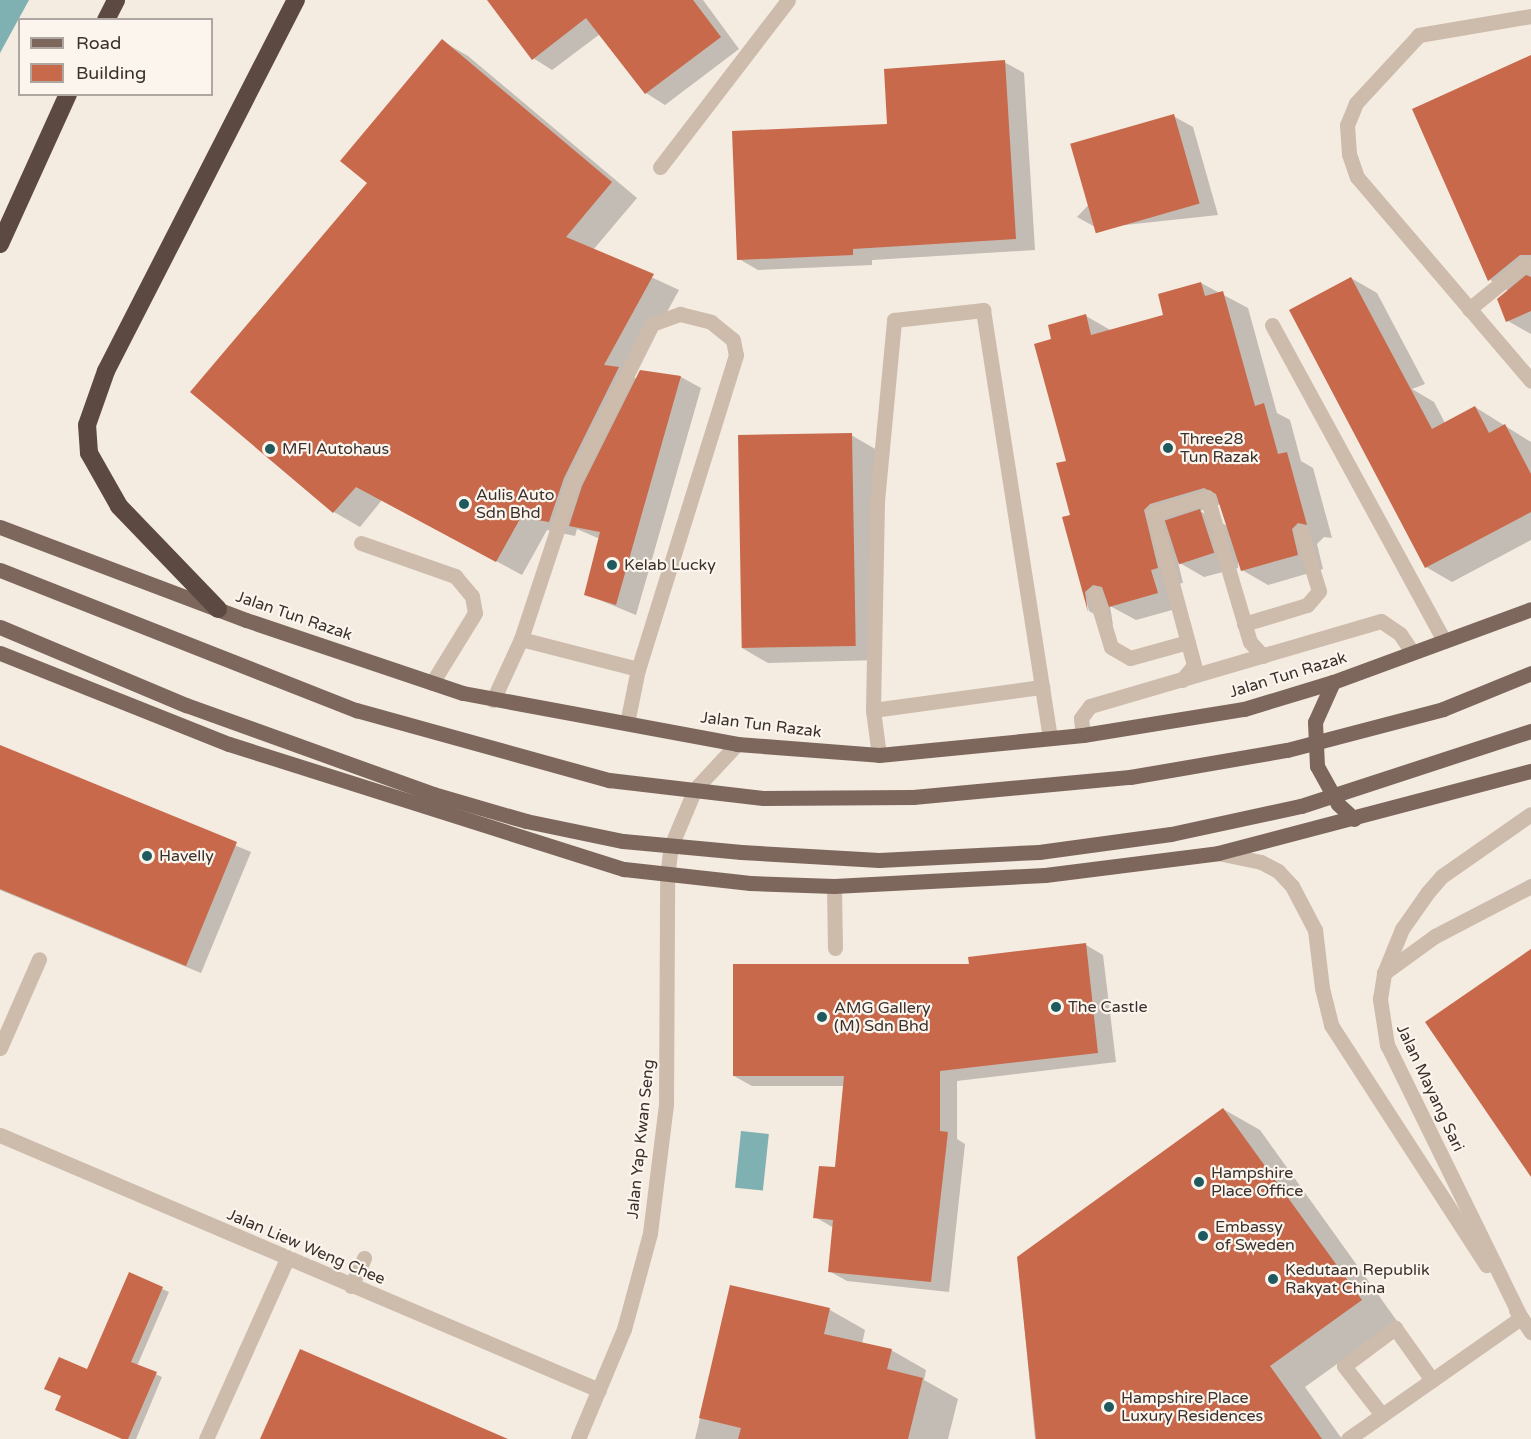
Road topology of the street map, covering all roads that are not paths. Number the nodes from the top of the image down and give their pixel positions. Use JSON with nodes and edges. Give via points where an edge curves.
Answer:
{"nodes":[{"id":1,"x":116,"y":0,"type":"edge"},
{"id":2,"x":296,"y":0,"type":"edge"},
{"id":3,"x":788,"y":0,"type":"edge"},
{"id":4,"x":1531,"y":16,"type":"edge"},
{"id":5,"x":107,"y":18,"type":"edge"},
{"id":6,"x":67,"y":96,"type":"edge"},
{"id":7,"x":660,"y":167,"type":"dead end"},
{"id":8,"x":0,"y":244,"type":"edge"},
{"id":9,"x":1531,"y":267,"type":"edge"},
{"id":10,"x":1469,"y":309,"type":"junction"},
{"id":11,"x":1272,"y":325,"type":"dead end"},
{"id":12,"x":1531,"y":381,"type":"edge"},
{"id":13,"x":0,"y":527,"type":"edge"},
{"id":14,"x":1301,"y":532,"type":"dead end"},
{"id":15,"x":361,"y":543,"type":"dead end"},
{"id":16,"x":0,"y":570,"type":"edge"},
{"id":17,"x":1095,"y":594,"type":"dead end"},
{"id":18,"x":218,"y":609,"type":"junction"},
{"id":19,"x":1531,"y":609,"type":"edge"},
{"id":20,"x":1244,"y":624,"type":"junction"},
{"id":21,"x":0,"y":627,"type":"edge"},
{"id":22,"x":521,"y":639,"type":"junction"},
{"id":23,"x":1444,"y":641,"type":"junction"},
{"id":24,"x":1188,"y":642,"type":"junction"},
{"id":25,"x":1412,"y":652,"type":"junction"},
{"id":26,"x":0,"y":653,"type":"edge"},
{"id":27,"x":1263,"y":656,"type":"junction"},
{"id":28,"x":638,"y":669,"type":"junction"},
{"id":29,"x":1531,"y":674,"type":"edge"},
{"id":30,"x":1182,"y":680,"type":"junction"},
{"id":31,"x":432,"y":682,"type":"junction"},
{"id":32,"x":1332,"y":682,"type":"junction"},
{"id":33,"x":1042,"y":687,"type":"junction"},
{"id":34,"x":493,"y":700,"type":"junction"},
{"id":35,"x":873,"y":710,"type":"junction"},
{"id":36,"x":627,"y":723,"type":"junction"},
{"id":37,"x":1531,"y":731,"type":"edge"},
{"id":38,"x":1083,"y":735,"type":"junction"},
{"id":39,"x":1050,"y":738,"type":"junction"},
{"id":40,"x":737,"y":744,"type":"junction"},
{"id":41,"x":879,"y":755,"type":"junction"},
{"id":42,"x":1531,"y":771,"type":"edge"},
{"id":43,"x":1531,"y":814,"type":"edge"},
{"id":44,"x":1354,"y":819,"type":"junction"},
{"id":45,"x":1218,"y":853,"type":"junction"},
{"id":46,"x":667,"y":877,"type":"junction"},
{"id":47,"x":834,"y":886,"type":"junction"},
{"id":48,"x":1531,"y":886,"type":"edge"},
{"id":49,"x":835,"y":948,"type":"dead end"},
{"id":50,"x":39,"y":959,"type":"dead end"},
{"id":51,"x":1384,"y":973,"type":"junction"},
{"id":52,"x":0,"y":1048,"type":"edge"},
{"id":53,"x":0,"y":1136,"type":"edge"},
{"id":54,"x":364,"y":1258,"type":"dead end"},
{"id":55,"x":287,"y":1259,"type":"junction"},
{"id":56,"x":351,"y":1286,"type":"junction"},
{"id":57,"x":1521,"y":1318,"type":"junction"},
{"id":58,"x":1531,"y":1332,"type":"edge"},
{"id":59,"x":1432,"y":1380,"type":"junction"},
{"id":60,"x":599,"y":1390,"type":"junction"},
{"id":61,"x":1382,"y":1415,"type":"junction"},
{"id":62,"x":206,"y":1439,"type":"edge"},
{"id":63,"x":578,"y":1439,"type":"edge"},
{"id":64,"x":1348,"y":1439,"type":"edge"}],
"edges":[{"from":1,"to":5,"type":"highway"},
{"from":2,"to":18,"type":"highway","via":[[106,371],[87,425],[88,453],[119,506]]},
{"from":3,"to":7,"type":"street"},
{"from":4,"to":10,"type":"street","via":[[1419,35],[1377,76],[1356,103],[1347,125],[1349,154],[1357,177]]},
{"from":6,"to":8,"type":"highway"},
{"from":9,"to":10,"type":"street","via":[[1526,263]]},
{"from":10,"to":12,"type":"street"},
{"from":11,"to":23,"type":"street"},
{"from":13,"to":18,"type":"main road","name":"Jalan Tun Razak"},
{"from":14,"to":20,"type":"street","via":[[1319,591],[1306,605]]},
{"from":15,"to":31,"type":"street","via":[[455,576],[471,596],[475,613]]},
{"from":16,"to":29,"type":"main road","via":[[279,683],[367,714],[609,780],[764,798],[913,798],[1130,777],[1287,750],[1443,709]]},
{"from":17,"to":24,"type":"street","via":[[1111,647],[1130,658]]},
{"from":18,"to":31,"type":"main road","name":"Jalan Tun Razak"},
{"from":19,"to":23,"type":"main road","name":"Jalan Tun Razak"},
{"from":20,"to":24,"type":"street","via":[[1207,496],[1153,513]]},
{"from":20,"to":27,"type":"street","via":[[1250,642]]},
{"from":21,"to":37,"type":"main road","via":[[186,705],[443,797],[526,821],[623,841],[741,852],[879,860],[1040,852],[1171,834],[1301,806]]},
{"from":22,"to":28,"type":"street"},
{"from":22,"to":28,"type":"street","via":[[573,482],[652,324],[680,314],[711,322],[733,339],[736,356]]},
{"from":22,"to":34,"type":"street"},
{"from":23,"to":25,"type":"main road","name":"Jalan Tun Razak"},
{"from":24,"to":30,"type":"street","via":[[1194,665]]},
{"from":25,"to":27,"type":"street","via":[[1400,634],[1381,621]]},
{"from":25,"to":32,"type":"main road","name":"Jalan Tun Razak"},
{"from":26,"to":46,"type":"main road","via":[[240,747],[613,866]]},
{"from":27,"to":30,"type":"street"},
{"from":28,"to":36,"type":"street"},
{"from":30,"to":38,"type":"street","via":[[1090,706],[1082,718]]},
{"from":31,"to":34,"type":"main road","name":"Jalan Tun Razak"},
{"from":32,"to":38,"type":"main road","name":"Jalan Tun Razak","via":[[1244,709]]},
{"from":32,"to":44,"type":"main road","via":[[1315,722],[1317,766],[1338,804]]},
{"from":33,"to":35,"type":"street"},
{"from":33,"to":35,"type":"street","via":[[983,310],[894,320],[877,501]]},
{"from":33,"to":39,"type":"street"},
{"from":34,"to":36,"type":"main road","name":"Jalan Tun Razak"},
{"from":35,"to":41,"type":"street"},
{"from":36,"to":40,"type":"main road","name":"Jalan Tun Razak"},
{"from":38,"to":39,"type":"main road","name":"Jalan Tun Razak"},
{"from":39,"to":41,"type":"main road","name":"Jalan Tun Razak"},
{"from":40,"to":41,"type":"main road","name":"Jalan Tun Razak"},
{"from":40,"to":46,"type":"street","name":"Jalan Yap Kwan Seng","via":[[695,789],[681,816]]},
{"from":42,"to":44,"type":"main road"},
{"from":43,"to":51,"type":"street","name":"Jalan Mayang Sari","via":[[1442,876],[1402,929]]},
{"from":44,"to":45,"type":"main road"},
{"from":45,"to":47,"type":"main road","via":[[1045,875]]},
{"from":45,"to":57,"type":"street","name":"Jalan Mayang Sari","via":[[1261,862],[1278,871],[1292,886],[1315,930],[1331,1024]]},
{"from":46,"to":47,"type":"main road"},
{"from":46,"to":60,"type":"street","name":"Jalan Yap Kwan Seng","via":[[666,1104],[650,1233],[624,1329]]},
{"from":47,"to":49,"type":"street"},
{"from":48,"to":51,"type":"street","via":[[1435,936]]},
{"from":50,"to":52,"type":"street"},
{"from":51,"to":57,"type":"street","name":"Jalan Mayang Sari","via":[[1380,999],[1387,1045]]},
{"from":53,"to":55,"type":"street","name":"Jalan Liew Weng Chee"},
{"from":54,"to":56,"type":"street"},
{"from":55,"to":56,"type":"street","name":"Jalan Liew Weng Chee"},
{"from":55,"to":62,"type":"street"},
{"from":56,"to":60,"type":"street","name":"Jalan Liew Weng Chee"},
{"from":57,"to":58,"type":"street","name":"Jalan Mayang Sari"},
{"from":57,"to":59,"type":"street"},
{"from":59,"to":61,"type":"street"},
{"from":59,"to":61,"type":"street","via":[[1395,1328],[1344,1366]]},
{"from":60,"to":63,"type":"street","name":"Jalan Yap Kwan Seng"},
{"from":61,"to":64,"type":"street"}]}
